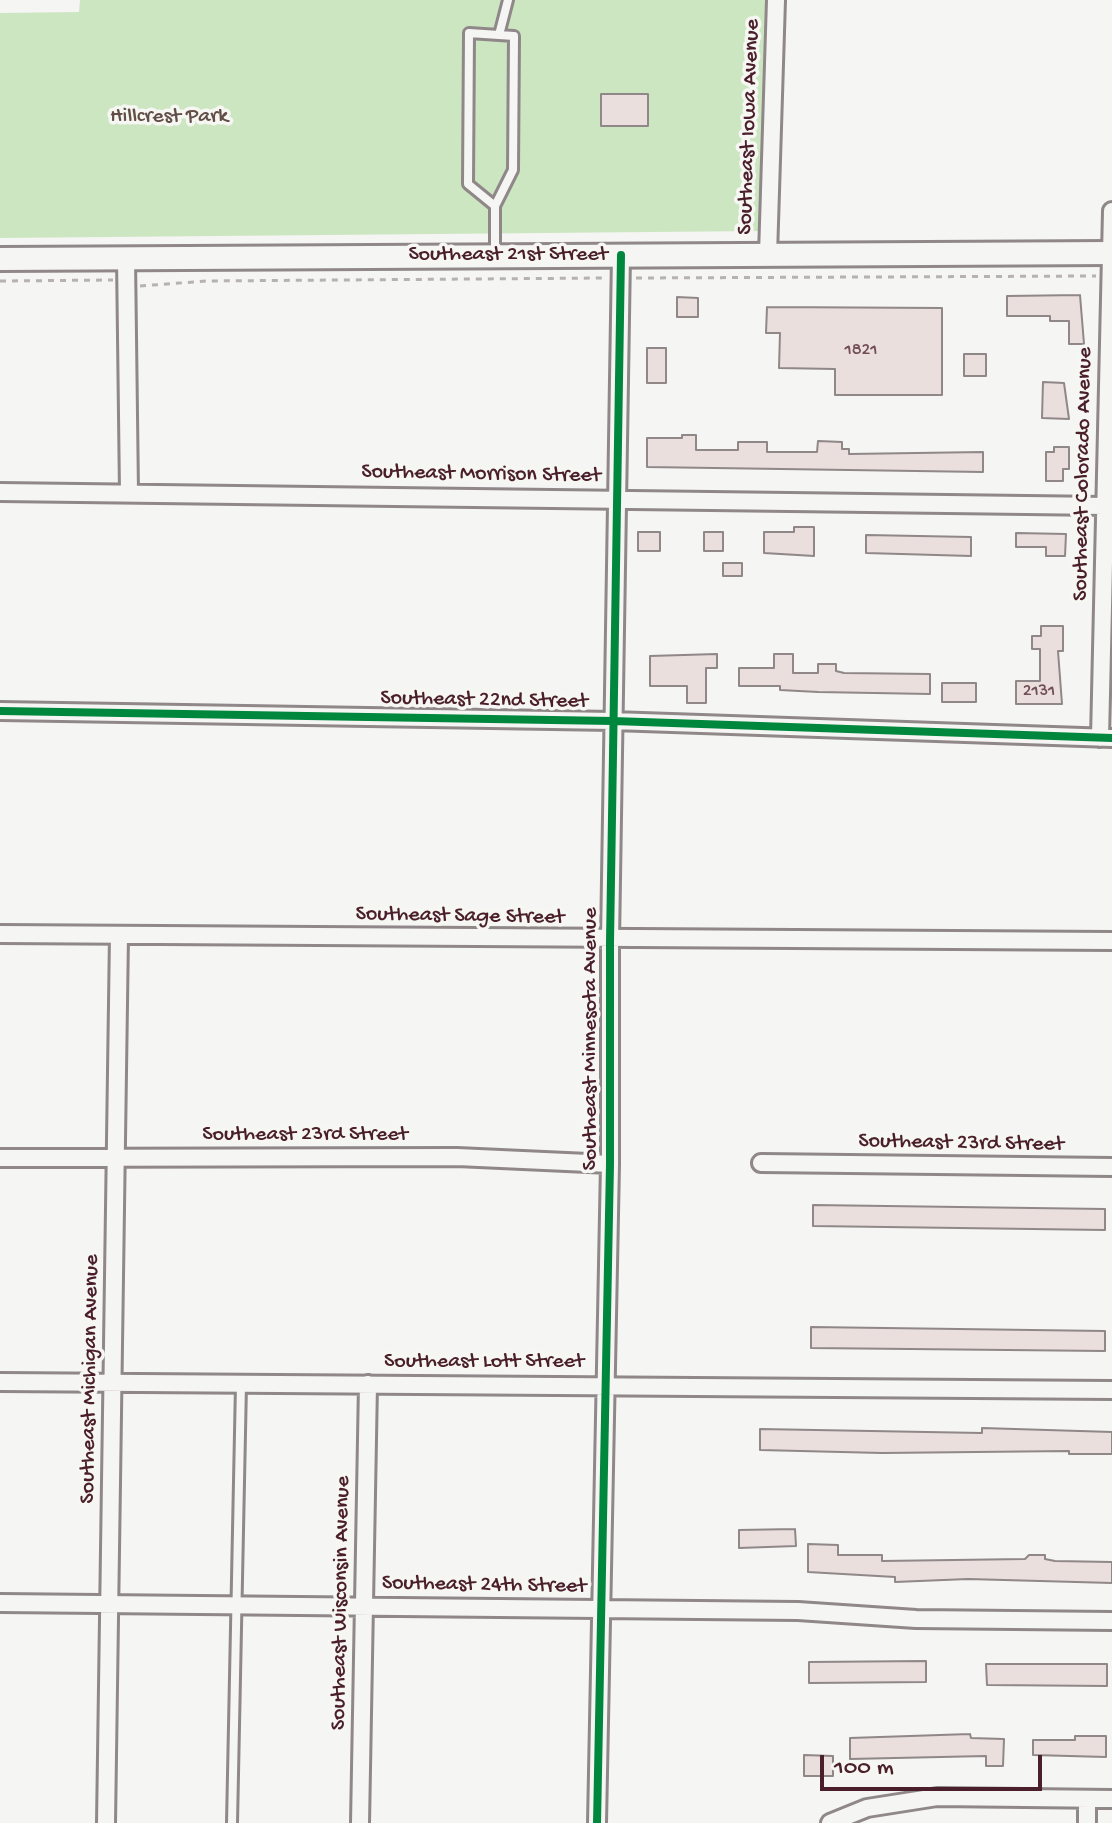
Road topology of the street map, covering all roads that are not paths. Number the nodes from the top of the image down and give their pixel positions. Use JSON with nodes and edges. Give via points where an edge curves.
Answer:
{"nodes":[{"id":1,"x":508,"y":0,"type":"edge"},
{"id":2,"x":776,"y":0,"type":"edge"},
{"id":3,"x":499,"y":35,"type":"junction"},
{"id":4,"x":495,"y":206,"type":"junction"},
{"id":5,"x":1112,"y":211,"type":"edge"},
{"id":6,"x":768,"y":255,"type":"junction"},
{"id":7,"x":495,"y":256,"type":"junction"},
{"id":8,"x":126,"y":258,"type":"junction"},
{"id":9,"x":0,"y":259,"type":"edge"},
{"id":10,"x":1111,"y":261,"type":"edge"},
{"id":11,"x":621,"y":266,"type":"junction"},
{"id":12,"x":0,"y":492,"type":"edge"},
{"id":13,"x":129,"y":493,"type":"junction"},
{"id":14,"x":618,"y":498,"type":"junction"},
{"id":15,"x":1105,"y":506,"type":"junction"},
{"id":16,"x":0,"y":711,"type":"edge"},
{"id":17,"x":613,"y":721,"type":"junction"},
{"id":18,"x":1106,"y":738,"type":"edge"},
{"id":19,"x":0,"y":934,"type":"edge"},
{"id":20,"x":119,"y":935,"type":"junction"},
{"id":21,"x":610,"y":941,"type":"junction"},
{"id":22,"x":1112,"y":941,"type":"edge"},
{"id":23,"x":0,"y":1158,"type":"edge"},
{"id":24,"x":117,"y":1159,"type":"junction"},
{"id":25,"x":761,"y":1163,"type":"dead end"},
{"id":26,"x":610,"y":1164,"type":"junction"},
{"id":27,"x":1112,"y":1167,"type":"edge"},
{"id":28,"x":0,"y":1382,"type":"edge"},
{"id":29,"x":111,"y":1382,"type":"junction"},
{"id":30,"x":241,"y":1383,"type":"junction"},
{"id":31,"x":368,"y":1384,"type":"junction"},
{"id":32,"x":604,"y":1386,"type":"junction"},
{"id":33,"x":1112,"y":1390,"type":"edge"},
{"id":34,"x":0,"y":1603,"type":"edge"},
{"id":35,"x":110,"y":1604,"type":"junction"},
{"id":36,"x":236,"y":1604,"type":"junction"},
{"id":37,"x":363,"y":1606,"type":"junction"},
{"id":38,"x":599,"y":1609,"type":"junction"},
{"id":39,"x":1112,"y":1621,"type":"edge"},
{"id":40,"x":1087,"y":1799,"type":"junction"},
{"id":41,"x":1112,"y":1799,"type":"edge"},
{"id":42,"x":106,"y":1823,"type":"edge"},
{"id":43,"x":232,"y":1823,"type":"edge"},
{"id":44,"x":360,"y":1823,"type":"edge"},
{"id":45,"x":597,"y":1823,"type":"edge"},
{"id":46,"x":830,"y":1823,"type":"edge"},
{"id":47,"x":1087,"y":1823,"type":"edge"}],
"edges":[{"from":1,"to":3,"type":"lane"},
{"from":2,"to":6,"type":"street","name":"Southeast Iowa Avenue"},
{"from":3,"to":4,"type":"lane","via":[[514,36],[513,170]]},
{"from":3,"to":4,"type":"lane","via":[[469,33],[468,184]]},
{"from":4,"to":7,"type":"lane"},
{"from":5,"to":10,"type":"street","name":"Southeast Colorado Avenue"},
{"from":6,"to":10,"type":"main road","name":"Southeast 21st Street"},
{"from":6,"to":11,"type":"main road","name":"Southeast 21st Street"},
{"from":7,"to":8,"type":"main road","name":"Southeast 21st Street"},
{"from":7,"to":11,"type":"main road","name":"Southeast 21st Street"},
{"from":8,"to":9,"type":"main road","name":"Southeast 21st Street"},
{"from":8,"to":13,"type":"street"},
{"from":10,"to":15,"type":"street","name":"Southeast Colorado Avenue"},
{"from":11,"to":14,"type":"street","name":"Southeast Minnesota Avenue"},
{"from":12,"to":13,"type":"street","name":"Southeast Morrison Street"},
{"from":13,"to":14,"type":"street","name":"Southeast Morrison Street"},
{"from":14,"to":15,"type":"street","name":"Southeast Morrison Street"},
{"from":14,"to":17,"type":"street","name":"Southeast Minnesota Avenue"},
{"from":15,"to":18,"type":"street","name":"Southeast Colorado Avenue"},
{"from":16,"to":17,"type":"street","name":"Southeast 22nd Street"},
{"from":17,"to":18,"type":"street","name":"Southeast 22nd Street"},
{"from":17,"to":21,"type":"street","name":"Southeast Minnesota Avenue"},
{"from":19,"to":20,"type":"street","name":"Southeast Sage Street"},
{"from":20,"to":21,"type":"street","name":"Southeast Sage Street"},
{"from":20,"to":24,"type":"street","name":"Southeast Michigan Avenue"},
{"from":21,"to":22,"type":"street","name":"Southeast Sage Street"},
{"from":21,"to":26,"type":"street","name":"Southeast Minnesota Avenue"},
{"from":23,"to":24,"type":"street","name":"Southeast 23rd Street"},
{"from":24,"to":26,"type":"street","name":"Southeast 23rd Street","via":[[457,1157]]},
{"from":24,"to":29,"type":"street","name":"Southeast Michigan Avenue"},
{"from":25,"to":27,"type":"street","name":"Southeast 23rd Street"},
{"from":26,"to":32,"type":"street","name":"Southeast Minnesota Avenue"},
{"from":28,"to":29,"type":"street","name":"Southeast Lott Street"},
{"from":29,"to":30,"type":"street","name":"Southeast Lott Street"},
{"from":29,"to":35,"type":"street","name":"Southeast Michigan Avenue"},
{"from":30,"to":31,"type":"street","name":"Southeast Lott Street"},
{"from":30,"to":36,"type":"lane"},
{"from":31,"to":32,"type":"street","name":"Southeast Lott Street"},
{"from":31,"to":37,"type":"street","name":"Southeast Wisconsin Avenue"},
{"from":32,"to":33,"type":"street","name":"Southeast Lott Street"},
{"from":32,"to":38,"type":"street","name":"Southeast Minnesota Avenue"},
{"from":34,"to":35,"type":"street","name":"Southeast 24th Street"},
{"from":35,"to":36,"type":"street","name":"Southeast 24th Street"},
{"from":35,"to":42,"type":"street","name":"Southeast Michigan Avenue"},
{"from":36,"to":37,"type":"street","name":"Southeast 24th Street"},
{"from":36,"to":43,"type":"lane"},
{"from":37,"to":38,"type":"street","name":"Southeast 24th Street"},
{"from":37,"to":44,"type":"street","name":"Southeast Wisconsin Avenue"},
{"from":38,"to":39,"type":"street","name":"Southeast 24th Street"},
{"from":38,"to":45,"type":"street","name":"Southeast Minnesota Avenue"},
{"from":40,"to":41,"type":"street"},
{"from":40,"to":46,"type":"street","via":[[915,1799],[867,1808]]},
{"from":40,"to":47,"type":"street"}]}
